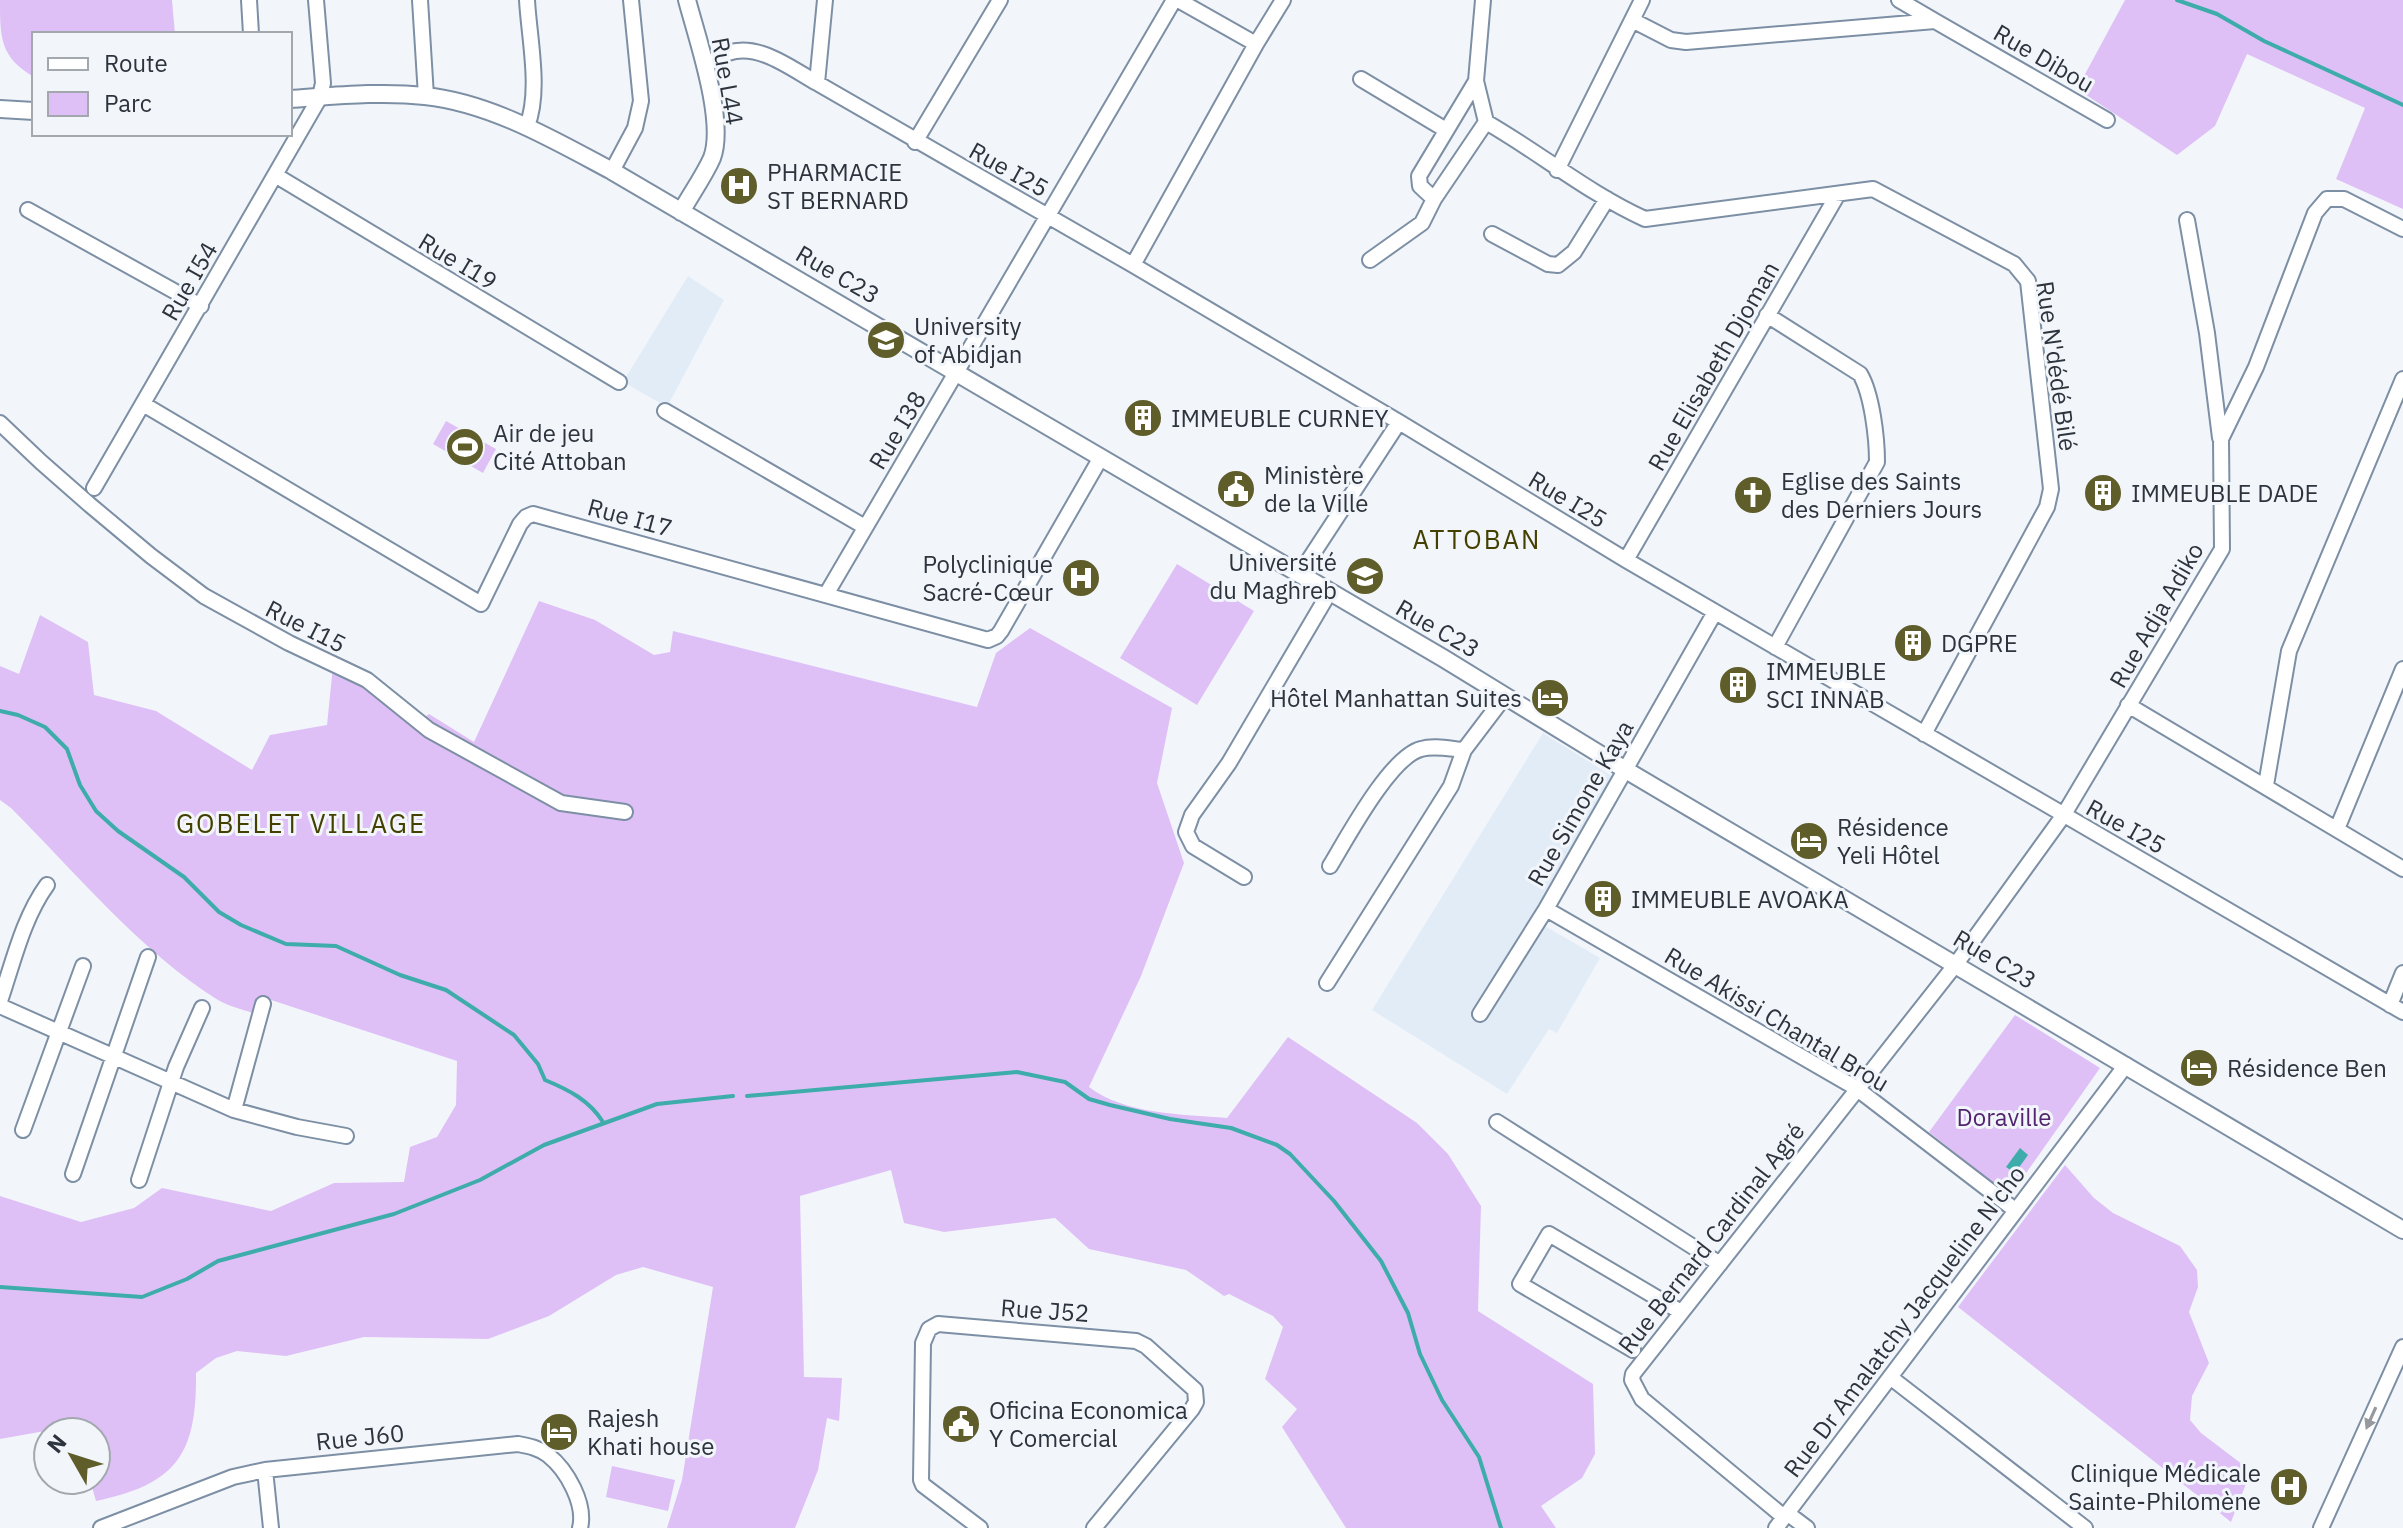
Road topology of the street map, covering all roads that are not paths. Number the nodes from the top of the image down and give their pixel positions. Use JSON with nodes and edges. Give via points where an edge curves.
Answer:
{"nodes":[{"id":1,"x":249,"y":0,"type":"edge"},
{"id":2,"x":316,"y":0,"type":"edge"},
{"id":3,"x":420,"y":0,"type":"edge"},
{"id":4,"x":527,"y":0,"type":"edge"},
{"id":5,"x":631,"y":0,"type":"edge"},
{"id":6,"x":687,"y":0,"type":"edge"},
{"id":7,"x":825,"y":0,"type":"edge"},
{"id":8,"x":1000,"y":0,"type":"edge"},
{"id":9,"x":1176,"y":0,"type":"edge"},
{"id":10,"x":1283,"y":0,"type":"edge"},
{"id":11,"x":1483,"y":0,"type":"edge"},
{"id":12,"x":1642,"y":0,"type":"edge"},
{"id":13,"x":1899,"y":0,"type":"edge"},
{"id":14,"x":1632,"y":20,"type":"junction"},
{"id":15,"x":1935,"y":21,"type":"junction"},
{"id":16,"x":251,"y":32,"type":"edge"},
{"id":17,"x":1256,"y":44,"type":"junction"},
{"id":18,"x":705,"y":66,"type":"junction"},
{"id":19,"x":1361,"y":79,"type":"dead end"},
{"id":20,"x":1476,"y":81,"type":"junction"},
{"id":21,"x":817,"y":83,"type":"junction"},
{"id":22,"x":426,"y":96,"type":"junction"},
{"id":23,"x":320,"y":97,"type":"junction"},
{"id":24,"x":292,"y":99,"type":"edge"},
{"id":25,"x":0,"y":109,"type":"edge"},
{"id":26,"x":32,"y":111,"type":"edge"},
{"id":27,"x":2107,"y":120,"type":"dead end"},
{"id":28,"x":1486,"y":122,"type":"junction"},
{"id":29,"x":527,"y":126,"type":"junction"},
{"id":30,"x":1446,"y":130,"type":"junction"},
{"id":31,"x":915,"y":142,"type":"junction"},
{"id":32,"x":1557,"y":170,"type":"junction"},
{"id":33,"x":612,"y":171,"type":"junction"},
{"id":34,"x":275,"y":175,"type":"junction"},
{"id":35,"x":1838,"y":194,"type":"junction"},
{"id":36,"x":1434,"y":199,"type":"junction"},
{"id":37,"x":1607,"y":199,"type":"junction"},
{"id":38,"x":28,"y":210,"type":"dead end"},
{"id":39,"x":681,"y":212,"type":"junction"},
{"id":40,"x":1049,"y":216,"type":"junction"},
{"id":41,"x":2187,"y":220,"type":"dead end"},
{"id":42,"x":2403,"y":229,"type":"edge"},
{"id":43,"x":1492,"y":234,"type":"dead end"},
{"id":44,"x":1370,"y":260,"type":"dead end"},
{"id":45,"x":1133,"y":265,"type":"junction"},
{"id":46,"x":201,"y":306,"type":"junction"},
{"id":47,"x":1767,"y":315,"type":"junction"},
{"id":48,"x":957,"y":372,"type":"junction"},
{"id":49,"x":2403,"y":379,"type":"edge"},
{"id":50,"x":619,"y":382,"type":"dead end"},
{"id":51,"x":143,"y":404,"type":"junction"},
{"id":52,"x":665,"y":411,"type":"dead end"},
{"id":53,"x":1399,"y":422,"type":"junction"},
{"id":54,"x":0,"y":423,"type":"edge"},
{"id":55,"x":2221,"y":439,"type":"junction"},
{"id":56,"x":1100,"y":459,"type":"junction"},
{"id":57,"x":94,"y":488,"type":"dead end"},
{"id":58,"x":865,"y":527,"type":"junction"},
{"id":59,"x":1626,"y":560,"type":"junction"},
{"id":60,"x":1299,"y":575,"type":"junction"},
{"id":61,"x":827,"y":593,"type":"junction"},
{"id":62,"x":1329,"y":593,"type":"junction"},
{"id":63,"x":1715,"y":612,"type":"junction"},
{"id":64,"x":1775,"y":647,"type":"junction"},
{"id":65,"x":2403,"y":669,"type":"edge"},
{"id":66,"x":1505,"y":696,"type":"junction"},
{"id":67,"x":2128,"y":705,"type":"junction"},
{"id":68,"x":1924,"y":734,"type":"junction"},
{"id":69,"x":1464,"y":750,"type":"junction"},
{"id":70,"x":1624,"y":769,"type":"junction"},
{"id":71,"x":2266,"y":785,"type":"junction"},
{"id":72,"x":625,"y":812,"type":"dead end"},
{"id":73,"x":2063,"y":816,"type":"junction"},
{"id":74,"x":2337,"y":829,"type":"junction"},
{"id":75,"x":1330,"y":866,"type":"dead end"},
{"id":76,"x":2403,"y":869,"type":"edge"},
{"id":77,"x":1244,"y":877,"type":"dead end"},
{"id":78,"x":47,"y":885,"type":"dead end"},
{"id":79,"x":1546,"y":909,"type":"junction"},
{"id":80,"x":148,"y":957,"type":"dead end"},
{"id":81,"x":1956,"y":964,"type":"junction"},
{"id":82,"x":83,"y":966,"type":"dead end"},
{"id":83,"x":2403,"y":973,"type":"edge"},
{"id":84,"x":1327,"y":983,"type":"dead end"},
{"id":85,"x":0,"y":1004,"type":"edge"},
{"id":86,"x":263,"y":1004,"type":"dead end"},
{"id":87,"x":202,"y":1008,"type":"dead end"},
{"id":88,"x":2397,"y":1008,"type":"edge"},
{"id":89,"x":1480,"y":1014,"type":"dead end"},
{"id":90,"x":60,"y":1033,"type":"junction"},
{"id":91,"x":114,"y":1058,"type":"junction"},
{"id":92,"x":2126,"y":1065,"type":"junction"},
{"id":93,"x":171,"y":1082,"type":"junction"},
{"id":94,"x":1856,"y":1088,"type":"junction"},
{"id":95,"x":234,"y":1110,"type":"junction"},
{"id":96,"x":1497,"y":1122,"type":"dead end"},
{"id":97,"x":23,"y":1130,"type":"dead end"},
{"id":98,"x":346,"y":1136,"type":"dead end"},
{"id":99,"x":73,"y":1174,"type":"dead end"},
{"id":100,"x":139,"y":1180,"type":"dead end"},
{"id":101,"x":2015,"y":1210,"type":"junction"},
{"id":102,"x":2403,"y":1230,"type":"edge"},
{"id":103,"x":1720,"y":1264,"type":"junction"},
{"id":104,"x":1681,"y":1312,"type":"junction"},
{"id":105,"x":2403,"y":1347,"type":"edge"},
{"id":106,"x":1633,"y":1350,"type":"dead end"},
{"id":107,"x":1890,"y":1377,"type":"junction"},
{"id":108,"x":265,"y":1470,"type":"junction"},
{"id":109,"x":1782,"y":1519,"type":"edge"},
{"id":110,"x":101,"y":1528,"type":"edge"},
{"id":111,"x":271,"y":1528,"type":"edge"},
{"id":112,"x":580,"y":1528,"type":"edge"},
{"id":113,"x":980,"y":1528,"type":"edge"},
{"id":114,"x":1094,"y":1528,"type":"edge"},
{"id":115,"x":1807,"y":1528,"type":"edge"},
{"id":116,"x":2085,"y":1528,"type":"edge"},
{"id":117,"x":2321,"y":1528,"type":"edge"}],
"edges":[{"from":1,"to":16,"type":"street"},
{"from":2,"to":23,"type":"street"},
{"from":3,"to":22,"type":"street"},
{"from":4,"to":29,"type":"street","via":[[533,95]]},
{"from":5,"to":33,"type":"street","via":[[641,101],[635,128]]},
{"from":6,"to":18,"type":"street","name":"Rue L44"},
{"from":7,"to":21,"type":"street"},
{"from":8,"to":31,"type":"street"},
{"from":9,"to":17,"type":"street"},
{"from":9,"to":40,"type":"street","name":"Rue I38"},
{"from":10,"to":17,"type":"street"},
{"from":11,"to":20,"type":"street"},
{"from":12,"to":14,"type":"street"},
{"from":13,"to":15,"type":"street","name":"Rue Dibou"},
{"from":14,"to":15,"type":"street","via":[[1686,42]]},
{"from":14,"to":32,"type":"street"},
{"from":15,"to":27,"type":"street","name":"Rue Dibou"},
{"from":17,"to":45,"type":"street"},
{"from":18,"to":21,"type":"street","name":"Rue I25","via":[[745,50]]},
{"from":18,"to":39,"type":"street","name":"Rue L44","via":[[716,124],[713,155]]},
{"from":19,"to":30,"type":"street"},
{"from":20,"to":28,"type":"street"},
{"from":20,"to":30,"type":"street"},
{"from":21,"to":31,"type":"street","name":"Rue I25"},
{"from":22,"to":23,"type":"street","name":"Rue C23"},
{"from":22,"to":29,"type":"street","name":"Rue C23"},
{"from":23,"to":24,"type":"street","name":"Rue C23"},
{"from":23,"to":34,"type":"street","name":"Rue I54"},
{"from":25,"to":26,"type":"street"},
{"from":28,"to":32,"type":"street","name":"Rue N'dédé Bilé"},
{"from":28,"to":36,"type":"street"},
{"from":29,"to":33,"type":"street","name":"Rue C23"},
{"from":30,"to":36,"type":"street","via":[[1419,176],[1420,186]]},
{"from":31,"to":40,"type":"street","name":"Rue I25"},
{"from":32,"to":37,"type":"street","name":"Rue N'dédé Bilé"},
{"from":33,"to":39,"type":"street","name":"Rue C23"},
{"from":34,"to":46,"type":"street","name":"Rue I54"},
{"from":34,"to":50,"type":"street","name":"Rue I19"},
{"from":35,"to":37,"type":"street","name":"Rue N'dédé Bilé","via":[[1645,219]]},
{"from":35,"to":47,"type":"street","name":"Rue Elisabeth Djoman"},
{"from":35,"to":68,"type":"street","name":"Rue N'dédé Bilé","via":[[1873,189],[2014,264],[2028,281],[2051,489],[2047,507]]},
{"from":36,"to":44,"type":"street","via":[[1422,223]]},
{"from":37,"to":43,"type":"street","via":[[1574,252],[1558,265]]},
{"from":38,"to":46,"type":"street"},
{"from":39,"to":48,"type":"street","name":"Rue C23"},
{"from":40,"to":45,"type":"street","name":"Rue I25"},
{"from":40,"to":48,"type":"street","name":"Rue I38"},
{"from":41,"to":55,"type":"street"},
{"from":42,"to":55,"type":"street","name":"Rue Adja Adiko","via":[[2344,199],[2327,199],[2315,213],[2256,367]]},
{"from":45,"to":53,"type":"street","name":"Rue I25"},
{"from":46,"to":51,"type":"street","name":"Rue I54"},
{"from":47,"to":59,"type":"street","name":"Rue Elisabeth Djoman"},
{"from":47,"to":64,"type":"street","via":[[1860,374],[1877,450],[1877,462]]},
{"from":48,"to":56,"type":"street","name":"Rue C23"},
{"from":48,"to":58,"type":"street","name":"Rue I38"},
{"from":49,"to":71,"type":"street","via":[[2289,651]]},
{"from":51,"to":57,"type":"street","name":"Rue I54"},
{"from":51,"to":61,"type":"street","name":"Rue I17","via":[[481,604],[520,524],[533,514]]},
{"from":52,"to":58,"type":"street"},
{"from":53,"to":59,"type":"street","name":"Rue I25"},
{"from":53,"to":60,"type":"street"},
{"from":54,"to":72,"type":"street","name":"Rue I15","via":[[90,505],[204,596],[367,680],[429,730],[561,803]]},
{"from":55,"to":67,"type":"street","name":"Rue Adja Adiko","via":[[2222,549]]},
{"from":56,"to":60,"type":"street","name":"Rue C23"},
{"from":56,"to":61,"type":"street","name":"Rue I17","via":[[994,638]]},
{"from":58,"to":61,"type":"street","name":"Rue I38"},
{"from":59,"to":63,"type":"street","name":"Rue I25"},
{"from":60,"to":62,"type":"street","name":"Rue C23"},
{"from":62,"to":66,"type":"street","name":"Rue C23"},
{"from":62,"to":77,"type":"street","via":[[1187,826],[1193,846]]},
{"from":63,"to":64,"type":"street","name":"Rue I25"},
{"from":63,"to":70,"type":"street","name":"Rue Simone Kaya"},
{"from":64,"to":68,"type":"street","name":"Rue I25"},
{"from":65,"to":74,"type":"street"},
{"from":66,"to":69,"type":"street"},
{"from":66,"to":70,"type":"street","name":"Rue C23"},
{"from":67,"to":71,"type":"street"},
{"from":67,"to":73,"type":"street","name":"Rue Adja Adiko"},
{"from":68,"to":73,"type":"street","name":"Rue I25"},
{"from":69,"to":75,"type":"street","via":[[1432,747],[1407,755],[1374,794]]},
{"from":69,"to":84,"type":"street","via":[[1451,786]]},
{"from":70,"to":79,"type":"street","name":"Rue Simone Kaya"},
{"from":70,"to":81,"type":"street","name":"Rue C23"},
{"from":71,"to":74,"type":"street"},
{"from":73,"to":81,"type":"street","name":"Rue Adja Adiko"},
{"from":73,"to":88,"type":"street","name":"Rue I25"},
{"from":74,"to":76,"type":"street"},
{"from":78,"to":85,"type":"street"},
{"from":79,"to":89,"type":"street","name":"Rue Simone Kaya"},
{"from":79,"to":94,"type":"street","name":"Rue Akissi Chantal Brou"},
{"from":80,"to":91,"type":"street"},
{"from":81,"to":92,"type":"street","name":"Rue C23"},
{"from":81,"to":94,"type":"street","name":"Rue Bernard Cardinal Agré"},
{"from":82,"to":90,"type":"street"},
{"from":83,"to":88,"type":"street"},
{"from":85,"to":90,"type":"street"},
{"from":86,"to":95,"type":"street"},
{"from":87,"to":93,"type":"street"},
{"from":90,"to":91,"type":"street"},
{"from":90,"to":97,"type":"street"},
{"from":91,"to":93,"type":"street"},
{"from":91,"to":99,"type":"street"},
{"from":92,"to":101,"type":"street","name":"Rue Dr Amalatchy Jacqueline N'cho"},
{"from":92,"to":102,"type":"street","name":"Rue C23"},
{"from":93,"to":95,"type":"street"},
{"from":93,"to":100,"type":"street"},
{"from":94,"to":101,"type":"street","name":"Rue Akissi Chantal Brou"},
{"from":94,"to":103,"type":"street","name":"Rue Bernard Cardinal Agré"},
{"from":95,"to":98,"type":"street"},
{"from":96,"to":103,"type":"street"},
{"from":101,"to":107,"type":"street","name":"Rue Dr Amalatchy Jacqueline N'cho"},
{"from":103,"to":104,"type":"street","name":"Rue Bernard Cardinal Agré"},
{"from":104,"to":106,"type":"street","via":[[1549,1234],[1520,1284]]},
{"from":104,"to":109,"type":"street","name":"Rue Bernard Cardinal Agré","via":[[1633,1374],[1636,1388],[1642,1399]]},
{"from":105,"to":117,"type":"street","one_way":true},
{"from":107,"to":109,"type":"street","name":"Rue Dr Amalatchy Jacqueline N'cho"},
{"from":107,"to":116,"type":"street"},
{"from":108,"to":110,"type":"street","name":"Rue J60","via":[[233,1477]]},
{"from":108,"to":111,"type":"street"},
{"from":108,"to":112,"type":"street","name":"Rue J60","via":[[532,1446],[547,1454],[572,1485]]},
{"from":109,"to":115,"type":"street","name":"Rue Bernard Cardinal Agré"},
{"from":113,"to":114,"type":"street","name":"Rue J52","via":[[921,1480],[923,1343],[938,1324],[1136,1341],[1195,1390],[1192,1409]]}]}
